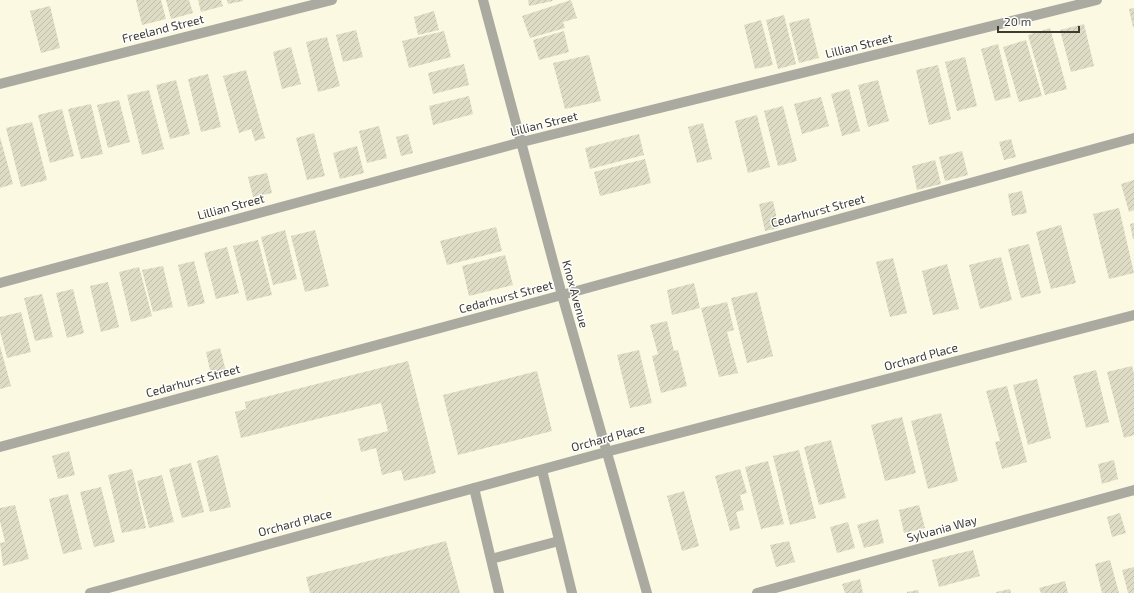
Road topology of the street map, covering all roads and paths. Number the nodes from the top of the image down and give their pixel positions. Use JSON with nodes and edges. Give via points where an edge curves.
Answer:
{"nodes":[{"id":1,"x":332,"y":0,"type":"edge"},
{"id":2,"x":483,"y":0,"type":"edge"},
{"id":3,"x":1097,"y":0,"type":"edge"},
{"id":4,"x":0,"y":84,"type":"edge"},
{"id":5,"x":1134,"y":138,"type":"edge"},
{"id":6,"x":522,"y":142,"type":"junction"},
{"id":7,"x":0,"y":283,"type":"edge"},
{"id":8,"x":562,"y":295,"type":"junction"},
{"id":9,"x":1134,"y":316,"type":"edge"},
{"id":10,"x":0,"y":447,"type":"edge"},
{"id":11,"x":606,"y":452,"type":"junction"},
{"id":12,"x":542,"y":470,"type":"junction"},
{"id":13,"x":474,"y":488,"type":"junction"},
{"id":14,"x":1134,"y":490,"type":"edge"},
{"id":15,"x":559,"y":541,"type":"junction"},
{"id":16,"x":491,"y":559,"type":"junction"},
{"id":17,"x":90,"y":593,"type":"edge"},
{"id":18,"x":499,"y":593,"type":"edge"},
{"id":19,"x":572,"y":593,"type":"edge"},
{"id":20,"x":647,"y":593,"type":"edge"},
{"id":21,"x":757,"y":593,"type":"edge"}],
"edges":[{"from":1,"to":4,"type":"street","name":"Freeland Street"},
{"from":2,"to":6,"type":"street","name":"Knox Avenue"},
{"from":3,"to":6,"type":"street","name":"Lillian Street"},
{"from":5,"to":8,"type":"street","name":"Cedarhurst Street"},
{"from":6,"to":7,"type":"street","name":"Lillian Street"},
{"from":6,"to":8,"type":"street","name":"Knox Avenue"},
{"from":8,"to":10,"type":"street","name":"Cedarhurst Street"},
{"from":8,"to":11,"type":"street","name":"Knox Avenue"},
{"from":9,"to":11,"type":"street","name":"Orchard Place"},
{"from":11,"to":12,"type":"street","name":"Orchard Place"},
{"from":11,"to":20,"type":"street","name":"Knox Avenue"},
{"from":12,"to":13,"type":"street","name":"Orchard Place"},
{"from":12,"to":15,"type":"street"},
{"from":13,"to":16,"type":"street"},
{"from":13,"to":17,"type":"street","name":"Orchard Place"},
{"from":14,"to":21,"type":"street","name":"Sylvania Way"},
{"from":15,"to":16,"type":"street"},
{"from":15,"to":19,"type":"street"},
{"from":16,"to":18,"type":"street"}]}
